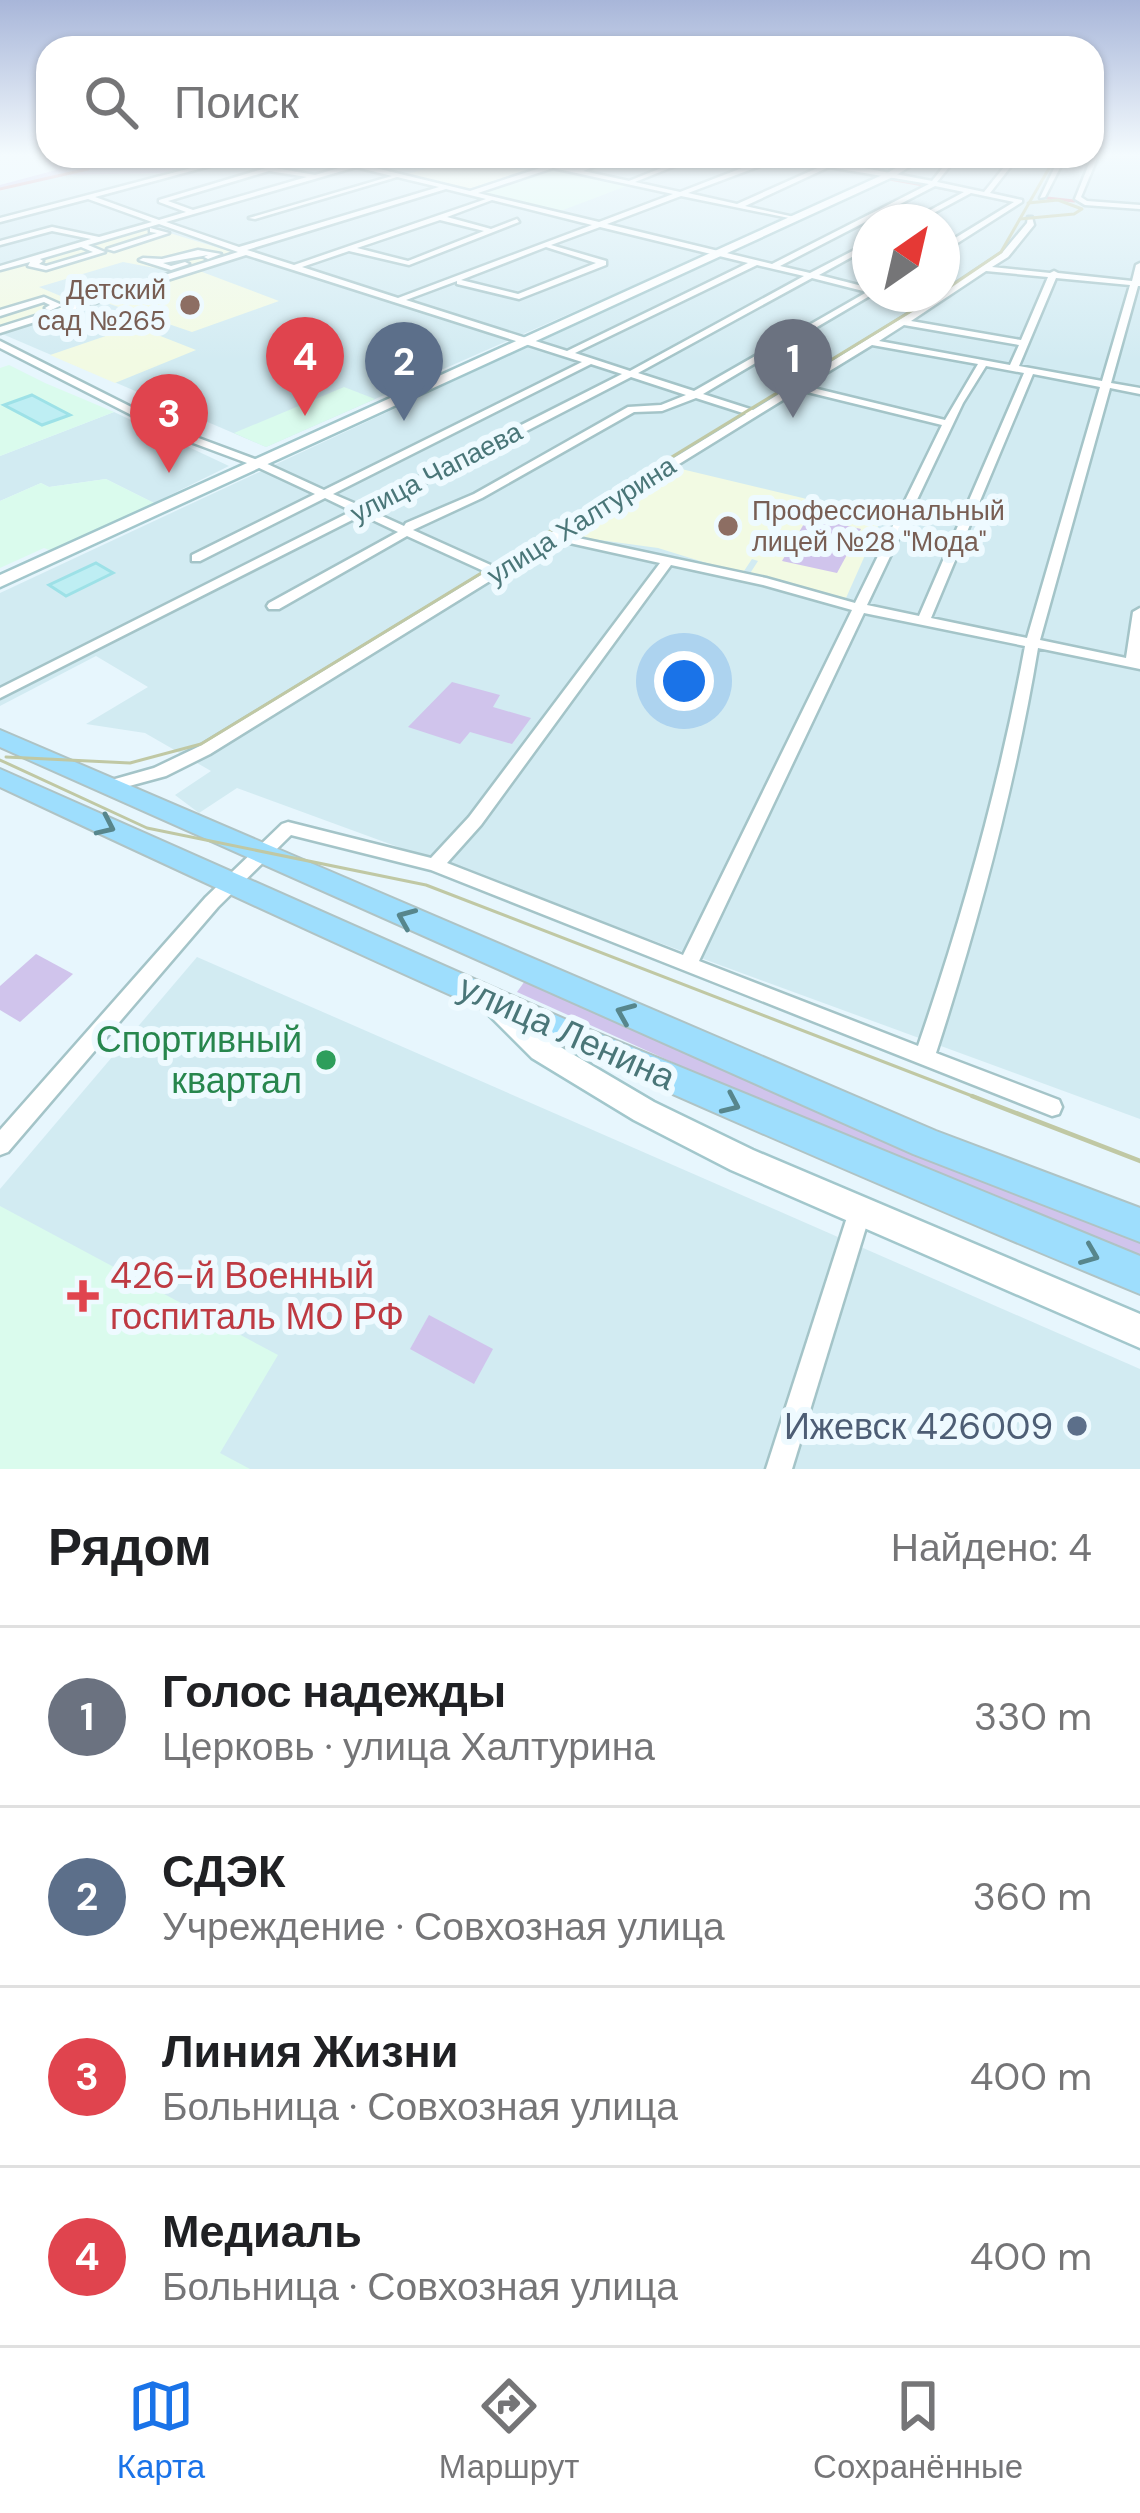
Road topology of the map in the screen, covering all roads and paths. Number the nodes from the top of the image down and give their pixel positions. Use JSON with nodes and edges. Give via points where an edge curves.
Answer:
{"nodes":[{"id":1,"x":153,"y":223,"type":"edge"},
{"id":2,"x":161,"y":223,"type":"edge"},
{"id":3,"x":331,"y":223,"type":"edge"},
{"id":4,"x":424,"y":223,"type":"edge"},
{"id":5,"x":461,"y":223,"type":"edge"},
{"id":6,"x":513,"y":223,"type":"edge"},
{"id":7,"x":587,"y":223,"type":"edge"},
{"id":8,"x":609,"y":223,"type":"edge"},
{"id":9,"x":783,"y":223,"type":"edge"},
{"id":10,"x":858,"y":223,"type":"edge"},
{"id":11,"x":1031,"y":223,"type":"edge"},
{"id":12,"x":601,"y":226,"type":"junction"},
{"id":13,"x":284,"y":227,"type":"dead end"},
{"id":14,"x":492,"y":231,"type":"junction"},
{"id":15,"x":300,"y":232,"type":"junction"},
{"id":16,"x":0,"y":243,"type":"edge"},
{"id":17,"x":91,"y":244,"type":"junction"},
{"id":18,"x":547,"y":247,"type":"junction"},
{"id":19,"x":349,"y":248,"type":"junction"},
{"id":20,"x":111,"y":249,"type":"dead end"},
{"id":21,"x":242,"y":251,"type":"junction"},
{"id":22,"x":718,"y":254,"type":"junction"},
{"id":23,"x":852,"y":254,"type":"edge"},
{"id":24,"x":220,"y":255,"type":"dead end"},
{"id":25,"x":143,"y":260,"type":"dead end"},
{"id":26,"x":754,"y":263,"type":"junction"},
{"id":27,"x":1140,"y":265,"type":"edge"},
{"id":28,"x":772,"y":267,"type":"junction"},
{"id":29,"x":293,"y":268,"type":"junction"},
{"id":30,"x":986,"y":269,"type":"junction"},
{"id":31,"x":1054,"y":273,"type":"junction"},
{"id":32,"x":1,"y":274,"type":"edge"},
{"id":33,"x":810,"y":276,"type":"junction"},
{"id":34,"x":458,"y":281,"type":"junction"},
{"id":35,"x":1138,"y":284,"type":"edge"},
{"id":36,"x":960,"y":285,"type":"edge"},
{"id":37,"x":852,"y":287,"type":"edge"},
{"id":38,"x":397,"y":301,"type":"junction"},
{"id":39,"x":852,"y":303,"type":"edge"},
{"id":40,"x":918,"y":312,"type":"edge"},
{"id":41,"x":0,"y":313,"type":"edge"},
{"id":42,"x":903,"y":322,"type":"junction"},
{"id":43,"x":0,"y":326,"type":"edge"},
{"id":44,"x":523,"y":342,"type":"junction"},
{"id":45,"x":871,"y":342,"type":"junction"},
{"id":46,"x":1024,"y":343,"type":"junction"},
{"id":47,"x":0,"y":344,"type":"edge"},
{"id":48,"x":565,"y":355,"type":"junction"},
{"id":49,"x":588,"y":362,"type":"junction"},
{"id":50,"x":982,"y":364,"type":"junction"},
{"id":51,"x":1013,"y":369,"type":"junction"},
{"id":52,"x":1029,"y":372,"type":"junction"},
{"id":53,"x":626,"y":376,"type":"junction"},
{"id":54,"x":1108,"y":386,"type":"junction"},
{"id":55,"x":796,"y":387,"type":"junction"},
{"id":56,"x":1140,"y":391,"type":"edge"},
{"id":57,"x":694,"y":395,"type":"junction"},
{"id":58,"x":754,"y":413,"type":"junction"},
{"id":59,"x":949,"y":424,"type":"junction"},
{"id":60,"x":259,"y":464,"type":"junction"},
{"id":61,"x":322,"y":493,"type":"junction"},
{"id":62,"x":361,"y":510,"type":"junction"},
{"id":63,"x":406,"y":532,"type":"junction"},
{"id":64,"x":553,"y":536,"type":"junction"},
{"id":65,"x":196,"y":558,"type":"dead end"},
{"id":66,"x":668,"y":560,"type":"junction"},
{"id":67,"x":496,"y":572,"type":"junction"},
{"id":68,"x":0,"y":583,"type":"edge"},
{"id":69,"x":274,"y":606,"type":"dead end"},
{"id":70,"x":864,"y":606,"type":"junction"},
{"id":71,"x":1140,"y":613,"type":"edge"},
{"id":72,"x":925,"y":618,"type":"junction"},
{"id":73,"x":1033,"y":640,"type":"junction"},
{"id":74,"x":1136,"y":664,"type":"edge"},
{"id":75,"x":0,"y":694,"type":"edge"},
{"id":76,"x":0,"y":738,"type":"edge"},
{"id":77,"x":0,"y":777,"type":"edge"},
{"id":78,"x":107,"y":787,"type":"junction"},
{"id":79,"x":261,"y":855,"type":"junction"},
{"id":80,"x":435,"y":865,"type":"junction"},
{"id":81,"x":232,"y":884,"type":"junction"},
{"id":82,"x":513,"y":964,"type":"junction"},
{"id":83,"x":688,"y":964,"type":"junction"},
{"id":84,"x":489,"y":998,"type":"junction"},
{"id":85,"x":924,"y":1058,"type":"junction"},
{"id":86,"x":1052,"y":1107,"type":"dead end"},
{"id":87,"x":0,"y":1145,"type":"edge"},
{"id":88,"x":860,"y":1211,"type":"junction"},
{"id":89,"x":1140,"y":1225,"type":"edge"},
{"id":90,"x":1140,"y":1275,"type":"edge"},
{"id":91,"x":1140,"y":1330,"type":"edge"},
{"id":92,"x":779,"y":1469,"type":"edge"}],
"edges":[{"from":1,"to":17,"type":"street"},
{"from":2,"to":21,"type":"street"},
{"from":3,"to":15,"type":"street"},
{"from":4,"to":19,"type":"street"},
{"from":5,"to":14,"type":"street"},
{"from":6,"to":14,"type":"street"},
{"from":7,"to":12,"type":"street"},
{"from":8,"to":12,"type":"street"},
{"from":9,"to":22,"type":"street"},
{"from":10,"to":28,"type":"street"},
{"from":11,"to":30,"type":"street","name":"улица Халтурина"},
{"from":12,"to":18,"type":"street"},
{"from":12,"to":22,"type":"street"},
{"from":13,"to":15,"type":"street"},
{"from":14,"to":19,"type":"street","via":[[409,263]]},
{"from":15,"to":21,"type":"street"},
{"from":16,"to":17,"type":"street","via":[[52,229]]},
{"from":17,"to":20,"type":"street","via":[[168,232]]},
{"from":17,"to":32,"type":"street"},
{"from":17,"to":32,"type":"street","via":[[100,252]]},
{"from":18,"to":34,"type":"street"},
{"from":18,"to":34,"type":"street","via":[[603,262],[519,297]]},
{"from":19,"to":29,"type":"street"},
{"from":21,"to":29,"type":"street"},
{"from":21,"to":43,"type":"street"},
{"from":22,"to":26,"type":"street"},
{"from":22,"to":44,"type":"street"},
{"from":23,"to":33,"type":"street","name":"улица Чапаева"},
{"from":24,"to":25,"type":"street","via":[[204,250],[158,264]]},
{"from":26,"to":28,"type":"street"},
{"from":26,"to":48,"type":"street"},
{"from":27,"to":35,"type":"street"},
{"from":28,"to":33,"type":"street"},
{"from":29,"to":38,"type":"street"},
{"from":30,"to":31,"type":"street"},
{"from":30,"to":36,"type":"street","name":"улица Халтурина"},
{"from":31,"to":35,"type":"street"},
{"from":31,"to":46,"type":"street"},
{"from":33,"to":37,"type":"street"},
{"from":33,"to":53,"type":"street","name":"улица Чапаева"},
{"from":34,"to":38,"type":"street"},
{"from":35,"to":54,"type":"street"},
{"from":38,"to":44,"type":"street"},
{"from":39,"to":57,"type":"street"},
{"from":40,"to":42,"type":"street","name":"улица Халтурина"},
{"from":41,"to":43,"type":"street","via":[[44,299],[58,304]]},
{"from":42,"to":45,"type":"street","name":"улица Халтурина"},
{"from":42,"to":46,"type":"street"},
{"from":44,"to":48,"type":"street"},
{"from":44,"to":60,"type":"street"},
{"from":45,"to":50,"type":"street"},
{"from":45,"to":55,"type":"street","name":"улица Халтурина"},
{"from":46,"to":51,"type":"street"},
{"from":47,"to":60,"type":"street","via":[[173,432]]},
{"from":48,"to":49,"type":"street"},
{"from":49,"to":53,"type":"street"},
{"from":49,"to":61,"type":"street"},
{"from":50,"to":51,"type":"street"},
{"from":50,"to":59,"type":"street"},
{"from":51,"to":52,"type":"street"},
{"from":52,"to":54,"type":"street"},
{"from":52,"to":72,"type":"street"},
{"from":53,"to":57,"type":"street"},
{"from":53,"to":62,"type":"street","name":"улица Чапаева"},
{"from":54,"to":56,"type":"street"},
{"from":54,"to":73,"type":"street"},
{"from":55,"to":58,"type":"street","name":"улица Халтурина"},
{"from":55,"to":59,"type":"street"},
{"from":57,"to":58,"type":"street"},
{"from":57,"to":63,"type":"street","via":[[632,409]]},
{"from":58,"to":64,"type":"street","name":"улица Халтурина"},
{"from":59,"to":70,"type":"street"},
{"from":60,"to":61,"type":"street"},
{"from":60,"to":68,"type":"street"},
{"from":61,"to":62,"type":"street"},
{"from":61,"to":65,"type":"street"},
{"from":62,"to":63,"type":"street"},
{"from":62,"to":75,"type":"street","name":"улица Чапаева"},
{"from":63,"to":67,"type":"street"},
{"from":63,"to":69,"type":"street"},
{"from":64,"to":66,"type":"street"},
{"from":64,"to":67,"type":"street","name":"улица Халтурина"},
{"from":66,"to":70,"type":"street"},
{"from":66,"to":80,"type":"street"},
{"from":67,"to":78,"type":"street","name":"улица Халтурина","via":[[206,750]]},
{"from":70,"to":72,"type":"street"},
{"from":70,"to":83,"type":"street"},
{"from":71,"to":74,"type":"street"},
{"from":72,"to":73,"type":"street"},
{"from":73,"to":74,"type":"street"},
{"from":73,"to":85,"type":"street"},
{"from":76,"to":78,"type":"main road","name":"улица Ленина"},
{"from":77,"to":81,"type":"main road","name":"улица Ленина","one_way":true},
{"from":78,"to":79,"type":"main road","name":"улица Ленина"},
{"from":79,"to":80,"type":"street","via":[[288,827]]},
{"from":79,"to":81,"type":"street"},
{"from":82,"to":79,"type":"main road","name":"улица Ленина","one_way":true},
{"from":80,"to":83,"type":"street"},
{"from":81,"to":84,"type":"main road","name":"улица Ленина"},
{"from":81,"to":87,"type":"street"},
{"from":82,"to":84,"type":"main road"},
{"from":89,"to":82,"type":"main road","name":"улица Ленина","one_way":true,"via":[[925,1143]]},
{"from":83,"to":85,"type":"street"},
{"from":84,"to":88,"type":"street","via":[[542,1050],[644,1111]]},
{"from":84,"to":90,"type":"main road","name":"улица Ленина","one_way":true},
{"from":85,"to":86,"type":"street"},
{"from":88,"to":91,"type":"street"},
{"from":88,"to":92,"type":"street"}]}
